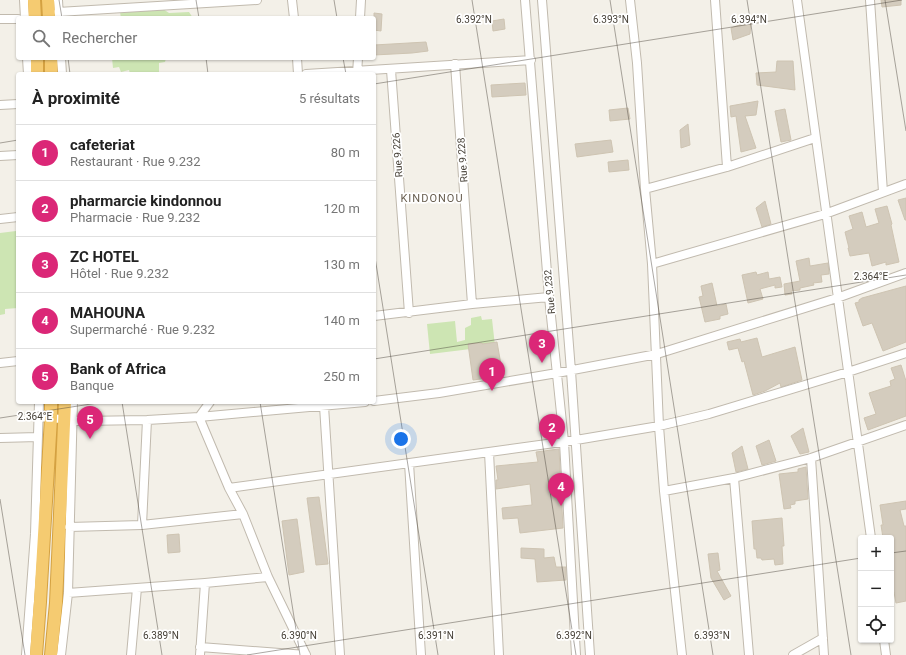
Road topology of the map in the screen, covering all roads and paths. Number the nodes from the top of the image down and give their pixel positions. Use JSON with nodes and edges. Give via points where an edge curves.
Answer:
{"nodes":[{"id":1,"x":24,"y":0,"type":"edge"},
{"id":2,"x":34,"y":0,"type":"edge"},
{"id":3,"x":48,"y":0,"type":"edge"},
{"id":4,"x":58,"y":0,"type":"edge"},
{"id":5,"x":257,"y":0,"type":"edge"},
{"id":6,"x":292,"y":0,"type":"edge"},
{"id":7,"x":362,"y":0,"type":"edge"},
{"id":8,"x":525,"y":0,"type":"edge"},
{"id":9,"x":542,"y":0,"type":"edge"},
{"id":10,"x":630,"y":0,"type":"edge"},
{"id":11,"x":714,"y":0,"type":"edge"},
{"id":12,"x":797,"y":0,"type":"edge"},
{"id":13,"x":870,"y":0,"type":"edge"},
{"id":14,"x":25,"y":16,"type":"edge"},
{"id":15,"x":35,"y":16,"type":"edge"},
{"id":16,"x":55,"y":16,"type":"edge"},
{"id":17,"x":294,"y":16,"type":"edge"},
{"id":18,"x":360,"y":16,"type":"edge"},
{"id":19,"x":16,"y":19,"type":"edge"},
{"id":20,"x":0,"y":20,"type":"edge"},
{"id":21,"x":27,"y":60,"type":"edge"},
{"id":22,"x":37,"y":60,"type":"edge"},
{"id":23,"x":51,"y":60,"type":"edge"},
{"id":24,"x":61,"y":60,"type":"edge"},
{"id":25,"x":297,"y":60,"type":"edge"},
{"id":26,"x":358,"y":60,"type":"edge"},
{"id":27,"x":531,"y":60,"type":"junction"},
{"id":28,"x":455,"y":64,"type":"junction"},
{"id":29,"x":391,"y":70,"type":"junction"},
{"id":30,"x":28,"y":72,"type":"edge"},
{"id":31,"x":37,"y":72,"type":"edge"},
{"id":32,"x":52,"y":72,"type":"edge"},
{"id":33,"x":62,"y":72,"type":"edge"},
{"id":34,"x":298,"y":72,"type":"edge"},
{"id":35,"x":357,"y":72,"type":"edge"},
{"id":36,"x":16,"y":104,"type":"edge"},
{"id":37,"x":0,"y":106,"type":"edge"},
{"id":38,"x":815,"y":138,"type":"junction"},
{"id":39,"x":16,"y":155,"type":"edge"},
{"id":40,"x":0,"y":156,"type":"edge"},
{"id":41,"x":727,"y":167,"type":"junction"},
{"id":42,"x":906,"y":184,"type":"edge"},
{"id":43,"x":644,"y":190,"type":"junction"},
{"id":44,"x":884,"y":192,"type":"junction"},
{"id":45,"x":825,"y":214,"type":"junction"},
{"id":46,"x":16,"y":217,"type":"edge"},
{"id":47,"x":0,"y":219,"type":"edge"},
{"id":48,"x":652,"y":264,"type":"junction"},
{"id":49,"x":906,"y":273,"type":"edge"},
{"id":50,"x":549,"y":297,"type":"junction"},
{"id":51,"x":837,"y":298,"type":"junction"},
{"id":52,"x":472,"y":304,"type":"junction"},
{"id":53,"x":409,"y":313,"type":"junction"},
{"id":54,"x":376,"y":316,"type":"edge"},
{"id":55,"x":906,"y":353,"type":"edge"},
{"id":56,"x":657,"y":354,"type":"junction"},
{"id":57,"x":16,"y":361,"type":"edge"},
{"id":58,"x":0,"y":363,"type":"edge"},
{"id":59,"x":571,"y":371,"type":"junction"},
{"id":60,"x":848,"y":372,"type":"junction"},
{"id":61,"x":557,"y":373,"type":"junction"},
{"id":62,"x":376,"y":401,"type":"edge"},
{"id":63,"x":40,"y":404,"type":"edge"},
{"id":64,"x":50,"y":404,"type":"edge"},
{"id":65,"x":65,"y":404,"type":"edge"},
{"id":66,"x":73,"y":404,"type":"edge"},
{"id":67,"x":209,"y":404,"type":"edge"},
{"id":68,"x":344,"y":404,"type":"edge"},
{"id":69,"x":324,"y":406,"type":"junction"},
{"id":70,"x":199,"y":417,"type":"junction"},
{"id":71,"x":45,"y":418,"type":"junction"},
{"id":72,"x":147,"y":420,"type":"junction"},
{"id":73,"x":69,"y":421,"type":"junction"},
{"id":74,"x":906,"y":425,"type":"edge"},
{"id":75,"x":659,"y":426,"type":"junction"},
{"id":76,"x":38,"y":436,"type":"junction"},
{"id":77,"x":0,"y":438,"type":"edge"},
{"id":78,"x":576,"y":440,"type":"junction"},
{"id":79,"x":858,"y":441,"type":"junction"},
{"id":80,"x":564,"y":442,"type":"junction"},
{"id":81,"x":489,"y":452,"type":"junction"},
{"id":82,"x":811,"y":458,"type":"junction"},
{"id":83,"x":409,"y":463,"type":"junction"},
{"id":84,"x":329,"y":474,"type":"junction"},
{"id":85,"x":734,"y":478,"type":"junction"},
{"id":86,"x":228,"y":488,"type":"junction"},
{"id":87,"x":664,"y":492,"type":"junction"},
{"id":88,"x":243,"y":514,"type":"junction"},
{"id":89,"x":142,"y":525,"type":"junction"},
{"id":90,"x":69,"y":527,"type":"junction"},
{"id":91,"x":871,"y":535,"type":"edge"},
{"id":92,"x":268,"y":577,"type":"junction"},
{"id":93,"x":205,"y":583,"type":"junction"},
{"id":94,"x":137,"y":588,"type":"junction"},
{"id":95,"x":68,"y":593,"type":"junction"},
{"id":96,"x":823,"y":638,"type":"junction"},
{"id":97,"x":884,"y":643,"type":"edge"},
{"id":98,"x":200,"y":651,"type":"edge"},
{"id":99,"x":26,"y":655,"type":"edge"},
{"id":100,"x":36,"y":655,"type":"edge"},
{"id":101,"x":52,"y":655,"type":"edge"},
{"id":102,"x":61,"y":655,"type":"edge"},
{"id":103,"x":131,"y":655,"type":"edge"},
{"id":104,"x":306,"y":655,"type":"edge"},
{"id":105,"x":340,"y":655,"type":"edge"},
{"id":106,"x":421,"y":655,"type":"edge"},
{"id":107,"x":499,"y":655,"type":"edge"},
{"id":108,"x":576,"y":655,"type":"edge"},
{"id":109,"x":590,"y":655,"type":"edge"},
{"id":110,"x":682,"y":655,"type":"edge"},
{"id":111,"x":749,"y":655,"type":"edge"},
{"id":112,"x":794,"y":655,"type":"edge"},
{"id":113,"x":824,"y":655,"type":"edge"},
{"id":114,"x":886,"y":655,"type":"edge"}],
"edges":[{"from":1,"to":14,"type":"street"},
{"from":2,"to":15,"type":"highway"},
{"from":3,"to":16,"type":"highway"},
{"from":4,"to":16,"type":"street"},
{"from":5,"to":16,"type":"street"},
{"from":6,"to":17,"type":"street"},
{"from":7,"to":18,"type":"street"},
{"from":8,"to":27,"type":"street","name":"Rue 9.232"},
{"from":9,"to":59,"type":"street","name":"Rue 9.232"},
{"from":10,"to":43,"type":"street","via":[[637,63]]},
{"from":11,"to":41,"type":"street"},
{"from":12,"to":38,"type":"street"},
{"from":13,"to":44,"type":"street"},
{"from":19,"to":20,"type":"street"},
{"from":21,"to":30,"type":"street"},
{"from":22,"to":31,"type":"highway"},
{"from":23,"to":32,"type":"highway"},
{"from":24,"to":33,"type":"street"},
{"from":25,"to":34,"type":"street"},
{"from":26,"to":35,"type":"street"},
{"from":27,"to":28,"type":"street"},
{"from":27,"to":50,"type":"street","name":"Rue 9.232"},
{"from":28,"to":29,"type":"street"},
{"from":28,"to":52,"type":"street","name":"Rue 9.228"},
{"from":29,"to":35,"type":"street"},
{"from":29,"to":53,"type":"street","name":"Rue 9.226"},
{"from":36,"to":37,"type":"street"},
{"from":38,"to":41,"type":"street"},
{"from":38,"to":45,"type":"street"},
{"from":39,"to":40,"type":"street"},
{"from":41,"to":43,"type":"street"},
{"from":42,"to":44,"type":"street"},
{"from":43,"to":48,"type":"street"},
{"from":44,"to":45,"type":"street"},
{"from":45,"to":48,"type":"street"},
{"from":45,"to":51,"type":"street"},
{"from":46,"to":47,"type":"street"},
{"from":48,"to":56,"type":"street"},
{"from":49,"to":51,"type":"street"},
{"from":50,"to":52,"type":"street"},
{"from":50,"to":61,"type":"street","name":"Rue 9.232"},
{"from":51,"to":56,"type":"street"},
{"from":51,"to":60,"type":"street"},
{"from":52,"to":53,"type":"street"},
{"from":53,"to":54,"type":"street"},
{"from":55,"to":60,"type":"street"},
{"from":56,"to":59,"type":"street"},
{"from":56,"to":75,"type":"street"},
{"from":57,"to":58,"type":"street"},
{"from":59,"to":61,"type":"street"},
{"from":59,"to":78,"type":"street","name":"Rue 9.232"},
{"from":60,"to":75,"type":"street","via":[[709,414]]},
{"from":60,"to":79,"type":"street"},
{"from":61,"to":62,"type":"street"},
{"from":61,"to":80,"type":"street","name":"Rue 9.232"},
{"from":63,"to":71,"type":"street"},
{"from":64,"to":71,"type":"highway"},
{"from":65,"to":73,"type":"highway"},
{"from":66,"to":73,"type":"street"},
{"from":67,"to":70,"type":"street"},
{"from":68,"to":69,"type":"street"},
{"from":69,"to":70,"type":"street"},
{"from":69,"to":84,"type":"street"},
{"from":70,"to":72,"type":"street"},
{"from":70,"to":86,"type":"street"},
{"from":71,"to":73,"type":"street"},
{"from":71,"to":76,"type":"street"},
{"from":71,"to":100,"type":"highway","via":[[41,595]]},
{"from":72,"to":73,"type":"street"},
{"from":72,"to":89,"type":"street"},
{"from":73,"to":90,"type":"street"},
{"from":73,"to":101,"type":"highway"},
{"from":74,"to":79,"type":"street"},
{"from":75,"to":78,"type":"street"},
{"from":75,"to":87,"type":"street"},
{"from":76,"to":77,"type":"street"},
{"from":76,"to":99,"type":"street","via":[[36,534]]},
{"from":78,"to":80,"type":"street"},
{"from":78,"to":109,"type":"street","name":"Rue 9.232"},
{"from":79,"to":82,"type":"street"},
{"from":79,"to":91,"type":"street"},
{"from":80,"to":81,"type":"street"},
{"from":80,"to":108,"type":"street","name":"Rue 9.232"},
{"from":81,"to":83,"type":"street"},
{"from":81,"to":107,"type":"street"},
{"from":82,"to":85,"type":"street"},
{"from":82,"to":96,"type":"street"},
{"from":83,"to":84,"type":"street"},
{"from":83,"to":106,"type":"street"},
{"from":84,"to":86,"type":"street"},
{"from":84,"to":105,"type":"street"},
{"from":85,"to":87,"type":"street"},
{"from":85,"to":111,"type":"street"},
{"from":86,"to":88,"type":"street"},
{"from":87,"to":110,"type":"street"},
{"from":88,"to":89,"type":"street"},
{"from":88,"to":92,"type":"street"},
{"from":89,"to":90,"type":"street"},
{"from":90,"to":95,"type":"street"},
{"from":92,"to":93,"type":"street"},
{"from":92,"to":104,"type":"street"},
{"from":93,"to":94,"type":"street"},
{"from":93,"to":98,"type":"street"},
{"from":94,"to":95,"type":"street"},
{"from":94,"to":103,"type":"street"},
{"from":95,"to":102,"type":"street"},
{"from":96,"to":112,"type":"street"},
{"from":96,"to":113,"type":"street"},
{"from":97,"to":114,"type":"street"},
{"from":98,"to":104,"type":"street"}]}
